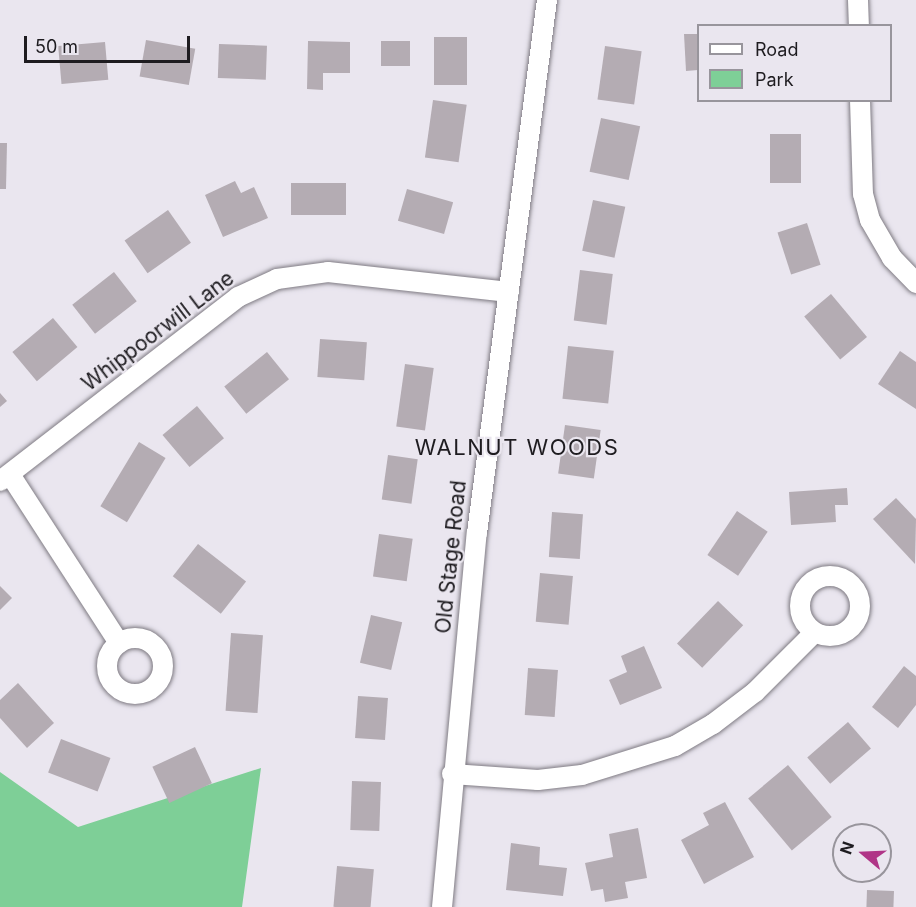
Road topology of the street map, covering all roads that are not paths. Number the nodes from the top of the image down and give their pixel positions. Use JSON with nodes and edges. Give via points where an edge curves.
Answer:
{"nodes":[{"id":1,"x":547,"y":0,"type":"edge"},
{"id":2,"x":858,"y":0,"type":"edge"},
{"id":3,"x":859,"y":24,"type":"edge"},
{"id":4,"x":860,"y":102,"type":"edge"},
{"id":5,"x":916,"y":283,"type":"edge"},
{"id":6,"x":509,"y":291,"type":"junction"},
{"id":7,"x":6,"y":478,"type":"edge"},
{"id":8,"x":814,"y":633,"type":"dead end"},
{"id":9,"x":119,"y":643,"type":"dead end"},
{"id":10,"x":452,"y":774,"type":"junction"},
{"id":11,"x":442,"y":907,"type":"edge"}],
"edges":[{"from":1,"to":6,"type":"street","name":"Old Stage Road"},
{"from":2,"to":3,"type":"street"},
{"from":4,"to":5,"type":"street","via":[[862,194],[870,220],[892,258]]},
{"from":6,"to":7,"type":"street","name":"Whippoorwill Lane","via":[[328,272],[277,279],[238,297]]},
{"from":6,"to":10,"type":"street","name":"Old Stage Road","via":[[477,533]]},
{"from":7,"to":9,"type":"street"},
{"from":8,"to":10,"type":"street","via":[[755,692],[713,724],[675,746],[582,775],[538,780]]},
{"from":10,"to":11,"type":"street","name":"Old Stage Road"}]}
